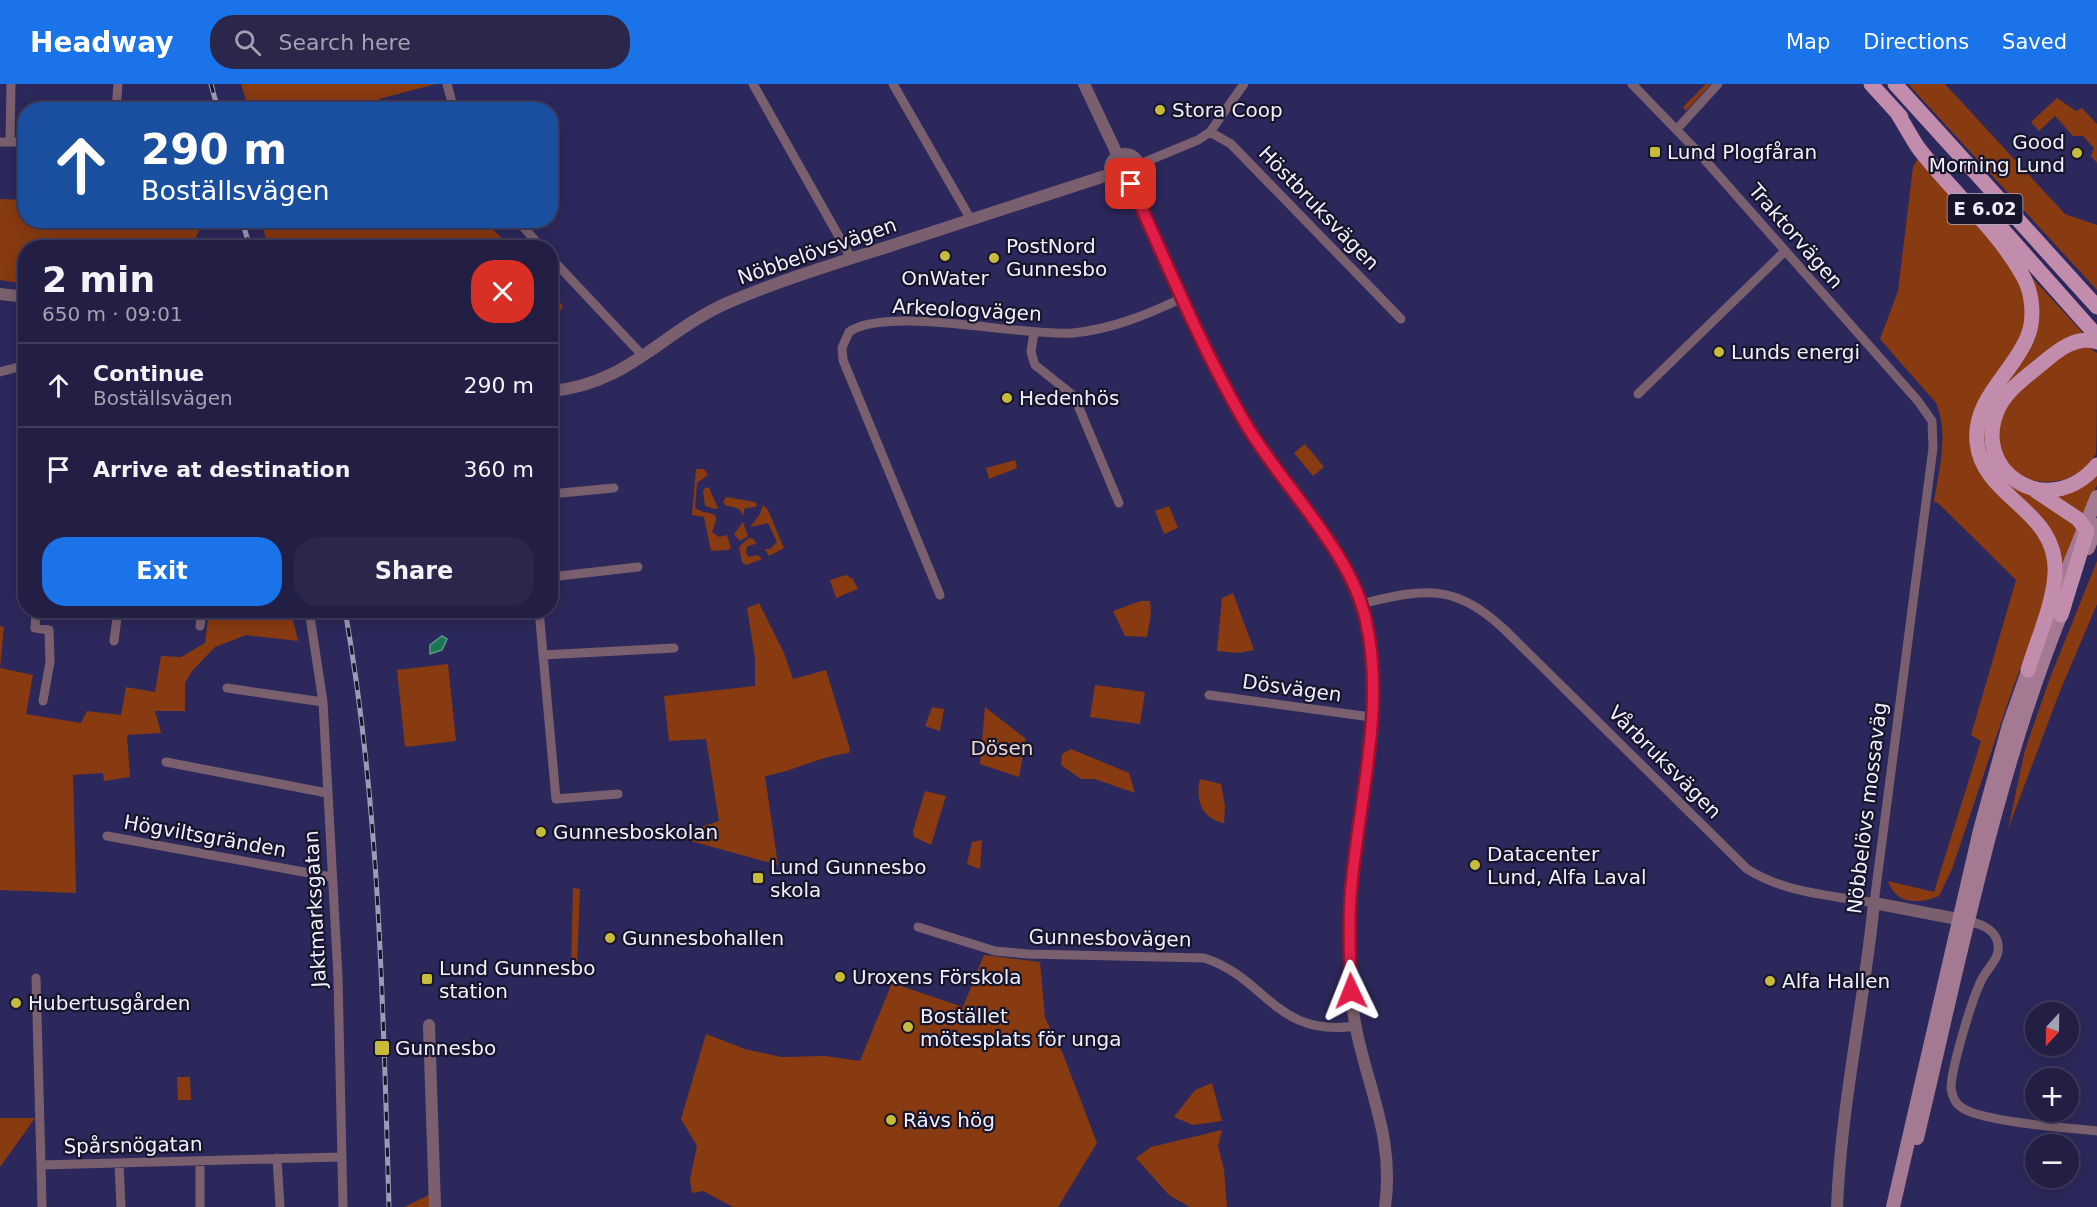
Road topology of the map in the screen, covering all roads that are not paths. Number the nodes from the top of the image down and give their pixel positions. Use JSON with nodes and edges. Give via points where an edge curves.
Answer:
{"nodes":[{"id":1,"x":10,"y":84,"type":"edge"},
{"id":2,"x":118,"y":84,"type":"edge"},
{"id":3,"x":447,"y":84,"type":"edge"},
{"id":4,"x":753,"y":84,"type":"edge"},
{"id":5,"x":893,"y":84,"type":"edge"},
{"id":6,"x":1084,"y":84,"type":"edge"},
{"id":7,"x":1244,"y":84,"type":"edge"},
{"id":8,"x":1632,"y":84,"type":"edge"},
{"id":9,"x":1718,"y":84,"type":"edge"},
{"id":10,"x":1871,"y":84,"type":"edge"},
{"id":11,"x":1895,"y":84,"type":"edge"},
{"id":12,"x":117,"y":102,"type":"edge"},
{"id":13,"x":452,"y":102,"type":"edge"},
{"id":14,"x":1896,"y":111,"type":"junction"},
{"id":15,"x":1677,"y":129,"type":"junction"},
{"id":16,"x":1210,"y":132,"type":"junction"},
{"id":17,"x":5,"y":142,"type":"edge"},
{"id":18,"x":1118,"y":156,"type":"junction"},
{"id":19,"x":1140,"y":164,"type":"junction"},
{"id":20,"x":1110,"y":174,"type":"junction"},
{"id":21,"x":1131,"y":184,"type":"junction"},
{"id":22,"x":970,"y":218,"type":"junction"},
{"id":23,"x":524,"y":228,"type":"edge"},
{"id":24,"x":535,"y":240,"type":"edge"},
{"id":25,"x":1785,"y":251,"type":"junction"},
{"id":26,"x":851,"y":258,"type":"junction"},
{"id":27,"x":558,"y":266,"type":"edge"},
{"id":28,"x":0,"y":294,"type":"edge"},
{"id":29,"x":18,"y":296,"type":"edge"},
{"id":30,"x":1182,"y":298,"type":"junction"},
{"id":31,"x":2097,"y":307,"type":"edge"},
{"id":32,"x":1401,"y":319,"type":"dead end"},
{"id":33,"x":1034,"y":332,"type":"junction"},
{"id":34,"x":2097,"y":336,"type":"edge"},
{"id":35,"x":2097,"y":342,"type":"edge"},
{"id":36,"x":643,"y":356,"type":"junction"},
{"id":37,"x":18,"y":367,"type":"edge"},
{"id":38,"x":0,"y":372,"type":"edge"},
{"id":39,"x":558,"y":390,"type":"edge"},
{"id":40,"x":1638,"y":394,"type":"dead end"},
{"id":41,"x":1929,"y":415,"type":"joint"},
{"id":42,"x":2097,"y":465,"type":"edge"},
{"id":43,"x":614,"y":488,"type":"dead end"},
{"id":44,"x":2034,"y":490,"type":"junction"},
{"id":45,"x":558,"y":493,"type":"edge"},
{"id":46,"x":2097,"y":497,"type":"edge"},
{"id":47,"x":1119,"y":503,"type":"dead end"},
{"id":48,"x":2090,"y":525,"type":"edge"},
{"id":49,"x":638,"y":567,"type":"dead end"},
{"id":50,"x":558,"y":576,"type":"edge"},
{"id":51,"x":940,"y":595,"type":"dead end"},
{"id":52,"x":1362,"y":604,"type":"junction"},
{"id":53,"x":2061,"y":615,"type":"joint"},
{"id":54,"x":35,"y":618,"type":"edge"},
{"id":55,"x":117,"y":618,"type":"edge"},
{"id":56,"x":201,"y":618,"type":"edge"},
{"id":57,"x":310,"y":618,"type":"edge"},
{"id":58,"x":539,"y":618,"type":"edge"},
{"id":59,"x":200,"y":626,"type":"dead end"},
{"id":60,"x":114,"y":641,"type":"dead end"},
{"id":61,"x":674,"y":648,"type":"dead end"},
{"id":62,"x":543,"y":656,"type":"junction"},
{"id":63,"x":2028,"y":670,"type":"junction"},
{"id":64,"x":227,"y":688,"type":"dead end"},
{"id":65,"x":1209,"y":695,"type":"dead end"},
{"id":66,"x":43,"y":701,"type":"dead end"},
{"id":67,"x":323,"y":702,"type":"junction"},
{"id":68,"x":1371,"y":717,"type":"junction"},
{"id":69,"x":166,"y":762,"type":"dead end"},
{"id":70,"x":327,"y":793,"type":"junction"},
{"id":71,"x":618,"y":794,"type":"dead end"},
{"id":72,"x":107,"y":836,"type":"dead end"},
{"id":73,"x":331,"y":877,"type":"junction"},
{"id":74,"x":1874,"y":903,"type":"junction"},
{"id":75,"x":1963,"y":920,"type":"junction"},
{"id":76,"x":918,"y":927,"type":"dead end"},
{"id":77,"x":36,"y":978,"type":"dead end"},
{"id":78,"x":429,"y":1025,"type":"dead end"},
{"id":79,"x":1356,"y":1026,"type":"junction"},
{"id":80,"x":2097,"y":1131,"type":"edge"},
{"id":81,"x":342,"y":1157,"type":"junction"},
{"id":82,"x":277,"y":1158,"type":"junction"},
{"id":83,"x":200,"y":1161,"type":"junction"},
{"id":84,"x":119,"y":1163,"type":"junction"},
{"id":85,"x":41,"y":1165,"type":"junction"},
{"id":86,"x":42,"y":1207,"type":"edge"},
{"id":87,"x":121,"y":1207,"type":"edge"},
{"id":88,"x":200,"y":1207,"type":"edge"},
{"id":89,"x":280,"y":1207,"type":"edge"},
{"id":90,"x":343,"y":1207,"type":"edge"},
{"id":91,"x":435,"y":1207,"type":"edge"},
{"id":92,"x":1385,"y":1207,"type":"edge"},
{"id":93,"x":1837,"y":1207,"type":"edge"},
{"id":94,"x":1893,"y":1207,"type":"edge"},
{"id":95,"x":1902,"y":1207,"type":"edge"}],
"edges":[{"from":1,"to":17,"type":"street"},
{"from":2,"to":12,"type":"street"},
{"from":3,"to":13,"type":"street"},
{"from":4,"to":26,"type":"street"},
{"from":5,"to":22,"type":"street"},
{"from":6,"to":18,"type":"street"},
{"from":7,"to":16,"type":"street"},
{"from":8,"to":15,"type":"street","name":"Traktorvägen"},
{"from":9,"to":15,"type":"street"},
{"from":10,"to":14,"type":"main road","number":"E 6.02"},
{"from":11,"to":31,"type":"main road","number":"E 6.02"},
{"from":14,"to":34,"type":"main road","number":"E 6.02"},
{"from":14,"to":63,"type":"main road","via":[[1918,146],[2024,278],[2030,297],[2029,335],[1982,408],[1977,443],[1987,470],[2030,513],[2053,549],[2053,588]]},
{"from":15,"to":25,"type":"street","name":"Traktorvägen"},
{"from":16,"to":19,"type":"street"},
{"from":16,"to":32,"type":"street","name":"Höstbruksvägen","via":[[1238,150]]},
{"from":18,"to":19,"type":"street","via":[[1131,155]]},
{"from":18,"to":20,"type":"street","via":[[1111,164]]},
{"from":19,"to":21,"type":"street","via":[[1138,178]]},
{"from":20,"to":21,"type":"street","via":[[1119,184]]},
{"from":20,"to":22,"type":"street","name":"Nöbbelövsvägen"},
{"from":21,"to":30,"type":"street"},
{"from":22,"to":26,"type":"street","name":"Nöbbelövsvägen"},
{"from":23,"to":24,"type":"street"},
{"from":25,"to":40,"type":"street"},
{"from":25,"to":41,"type":"street","name":"Traktorvägen"},
{"from":26,"to":36,"type":"street","name":"Nöbbelövsvägen","via":[[721,306]]},
{"from":27,"to":36,"type":"street"},
{"from":28,"to":29,"type":"street"},
{"from":30,"to":33,"type":"street","name":"Arkeologvägen","via":[[1115,326],[1071,333]]},
{"from":30,"to":52,"type":"street","via":[[1244,422],[1327,539]]},
{"from":33,"to":47,"type":"street","via":[[1031,352],[1035,365],[1074,396]]},
{"from":33,"to":51,"type":"street","name":"Arkeologvägen","via":[[903,323],[863,326],[844,339],[843,360]]},
{"from":35,"to":44,"type":"main road","via":[[2077,341],[2055,354],[2029,374],[2000,405],[1992,424],[1995,452],[2008,474]]},
{"from":36,"to":39,"type":"street","name":"Nöbbelövsvägen","via":[[605,379]]},
{"from":37,"to":38,"type":"street"},
{"from":41,"to":74,"type":"street","name":"Nöbbelövs mossaväg","via":[[1934,429],[1933,448]]},
{"from":42,"to":44,"type":"main road","via":[[2073,486]]},
{"from":43,"to":45,"type":"street"},
{"from":44,"to":48,"type":"main road"},
{"from":46,"to":48,"type":"main road"},
{"from":48,"to":53,"type":"main road"},
{"from":48,"to":63,"type":"main road"},
{"from":49,"to":50,"type":"street"},
{"from":52,"to":68,"type":"street","via":[[1370,644]]},
{"from":52,"to":74,"type":"street","name":"Vårbruksvägen","via":[[1427,592],[1472,602],[1747,869],[1786,888]]},
{"from":53,"to":75,"type":"main road"},
{"from":54,"to":66,"type":"street","via":[[34,628],[49,630],[50,662]]},
{"from":55,"to":60,"type":"street"},
{"from":56,"to":59,"type":"street"},
{"from":57,"to":67,"type":"street","name":"Jaktmarksgatan"},
{"from":58,"to":62,"type":"street"},
{"from":61,"to":62,"type":"street"},
{"from":62,"to":71,"type":"street","via":[[556,799]]},
{"from":63,"to":75,"type":"main road","via":[[1997,765]]},
{"from":64,"to":67,"type":"street"},
{"from":65,"to":68,"type":"street","name":"Dösvägen"},
{"from":67,"to":70,"type":"street","name":"Jaktmarksgatan"},
{"from":68,"to":79,"type":"street","via":[[1351,892],[1351,991]]},
{"from":69,"to":70,"type":"street"},
{"from":70,"to":73,"type":"street","name":"Jaktmarksgatan"},
{"from":72,"to":73,"type":"street","name":"Högviltsgränden"},
{"from":73,"to":81,"type":"street","name":"Jaktmarksgatan"},
{"from":74,"to":75,"type":"street","name":"Vårbruksvägen"},
{"from":74,"to":93,"type":"street","name":"Nöbbelövs mossaväg"},
{"from":75,"to":80,"type":"street","via":[[1993,933],[1998,954],[1981,979],[1968,1017],[1953,1073],[1954,1100],[1972,1113]]},
{"from":75,"to":94,"type":"main road"},
{"from":75,"to":95,"type":"main road"},
{"from":76,"to":79,"type":"street","name":"Gunnesbovägen","via":[[995,951],[1204,958],[1225,966],[1274,1007],[1298,1021],[1325,1028]]},
{"from":77,"to":85,"type":"street","name":"Spårsnögatan"},
{"from":78,"to":91,"type":"street"},
{"from":79,"to":92,"type":"street","via":[[1384,1133]]},
{"from":81,"to":82,"type":"street","name":"Spårsnögatan"},
{"from":81,"to":90,"type":"street","name":"Jaktmarksgatan"},
{"from":82,"to":83,"type":"street","name":"Spårsnögatan"},
{"from":82,"to":89,"type":"street"},
{"from":83,"to":84,"type":"street","name":"Spårsnögatan"},
{"from":83,"to":88,"type":"street"},
{"from":84,"to":85,"type":"street","name":"Spårsnögatan"},
{"from":84,"to":87,"type":"street"},
{"from":85,"to":86,"type":"street"}]}
